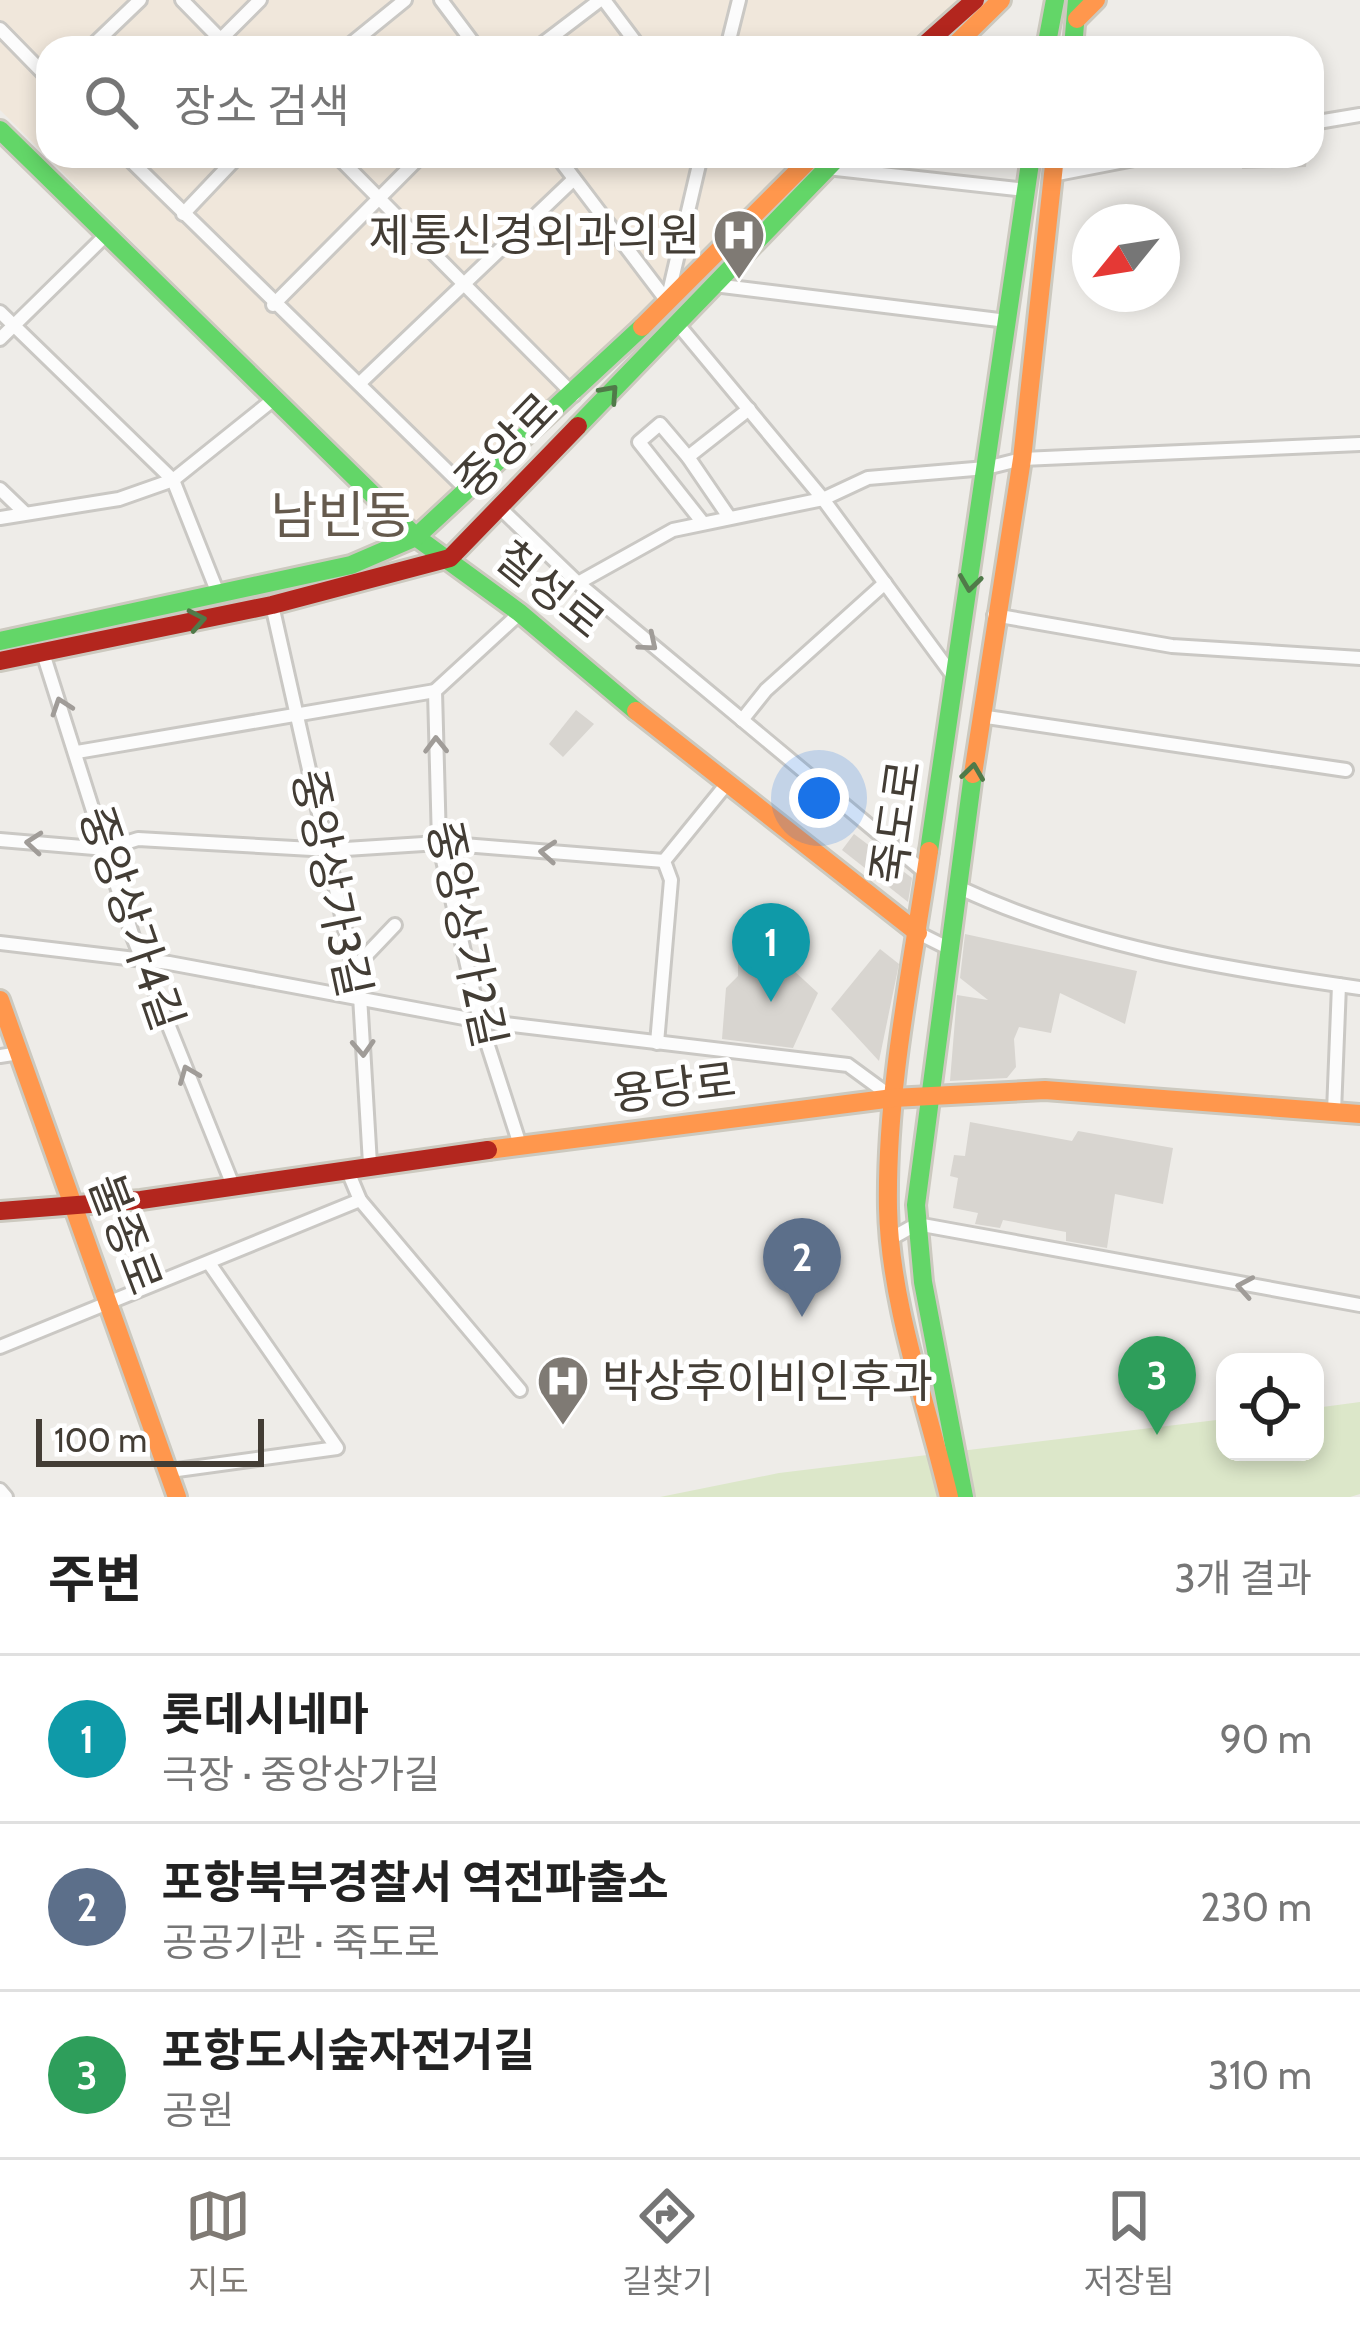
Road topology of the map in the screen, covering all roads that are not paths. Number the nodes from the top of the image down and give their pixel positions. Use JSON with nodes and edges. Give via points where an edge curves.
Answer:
{"nodes":[{"id":1,"x":140,"y":0,"type":"edge"},
{"id":2,"x":182,"y":0,"type":"edge"},
{"id":3,"x":260,"y":0,"type":"edge"},
{"id":4,"x":405,"y":0,"type":"edge"},
{"id":5,"x":441,"y":0,"type":"edge"},
{"id":6,"x":602,"y":0,"type":"edge"},
{"id":7,"x":739,"y":0,"type":"edge"},
{"id":8,"x":975,"y":0,"type":"edge"},
{"id":9,"x":1001,"y":0,"type":"edge"},
{"id":10,"x":1055,"y":0,"type":"edge"},
{"id":11,"x":1096,"y":0,"type":"edge"},
{"id":12,"x":1077,"y":10,"type":"edge"},
{"id":13,"x":0,"y":29,"type":"edge"},
{"id":14,"x":103,"y":36,"type":"edge"},
{"id":15,"x":213,"y":36,"type":"edge"},
{"id":16,"x":229,"y":36,"type":"edge"},
{"id":17,"x":361,"y":36,"type":"edge"},
{"id":18,"x":468,"y":36,"type":"edge"},
{"id":19,"x":553,"y":36,"type":"edge"},
{"id":20,"x":630,"y":36,"type":"edge"},
{"id":21,"x":730,"y":36,"type":"edge"},
{"id":22,"x":934,"y":36,"type":"edge"},
{"id":23,"x":964,"y":36,"type":"edge"},
{"id":24,"x":1048,"y":36,"type":"edge"},
{"id":25,"x":36,"y":66,"type":"edge"},
{"id":26,"x":1360,"y":115,"type":"edge"},
{"id":27,"x":1324,"y":121,"type":"edge"},
{"id":28,"x":4,"y":141,"type":"edge"},
{"id":29,"x":138,"y":168,"type":"edge"},
{"id":30,"x":224,"y":168,"type":"edge"},
{"id":31,"x":349,"y":168,"type":"edge"},
{"id":32,"x":409,"y":168,"type":"edge"},
{"id":33,"x":566,"y":168,"type":"edge"},
{"id":34,"x":698,"y":168,"type":"edge"},
{"id":35,"x":817,"y":168,"type":"edge"},
{"id":36,"x":819,"y":168,"type":"edge"},
{"id":37,"x":879,"y":168,"type":"edge"},
{"id":38,"x":1029,"y":168,"type":"edge"},
{"id":39,"x":1053,"y":168,"type":"edge"},
{"id":40,"x":574,"y":179,"type":"junction"},
{"id":41,"x":1026,"y":190,"type":"junction"},
{"id":42,"x":379,"y":198,"type":"junction"},
{"id":43,"x":183,"y":214,"type":"junction"},
{"id":44,"x":106,"y":235,"type":"junction"},
{"id":45,"x":465,"y":285,"type":"junction"},
{"id":46,"x":713,"y":285,"type":"junction"},
{"id":47,"x":667,"y":301,"type":"junction"},
{"id":48,"x":273,"y":305,"type":"junction"},
{"id":49,"x":0,"y":312,"type":"edge"},
{"id":50,"x":1007,"y":321,"type":"junction"},
{"id":51,"x":676,"y":322,"type":"junction"},
{"id":52,"x":14,"y":325,"type":"junction"},
{"id":53,"x":0,"y":339,"type":"edge"},
{"id":54,"x":360,"y":383,"type":"junction"},
{"id":55,"x":574,"y":394,"type":"junction"},
{"id":56,"x":274,"y":399,"type":"junction"},
{"id":57,"x":749,"y":409,"type":"junction"},
{"id":58,"x":1360,"y":444,"type":"edge"},
{"id":59,"x":688,"y":458,"type":"junction"},
{"id":60,"x":1022,"y":458,"type":"junction"},
{"id":61,"x":986,"y":467,"type":"junction"},
{"id":62,"x":173,"y":480,"type":"junction"},
{"id":63,"x":0,"y":489,"type":"edge"},
{"id":64,"x":469,"y":492,"type":"junction"},
{"id":65,"x":824,"y":499,"type":"junction"},
{"id":66,"x":500,"y":508,"type":"junction"},
{"id":67,"x":25,"y":513,"type":"junction"},
{"id":68,"x":729,"y":517,"type":"junction"},
{"id":69,"x":0,"y":518,"type":"edge"},
{"id":70,"x":703,"y":524,"type":"junction"},
{"id":71,"x":416,"y":537,"type":"junction"},
{"id":72,"x":450,"y":558,"type":"junction"},
{"id":73,"x":578,"y":583,"type":"junction"},
{"id":74,"x":885,"y":583,"type":"junction"},
{"id":75,"x":218,"y":596,"type":"junction"},
{"id":76,"x":272,"y":605,"type":"junction"},
{"id":77,"x":520,"y":613,"type":"junction"},
{"id":78,"x":994,"y":614,"type":"junction"},
{"id":79,"x":0,"y":640,"type":"edge"},
{"id":80,"x":42,"y":650,"type":"junction"},
{"id":81,"x":1360,"y":658,"type":"edge"},
{"id":82,"x":0,"y":661,"type":"edge"},
{"id":83,"x":957,"y":682,"type":"junction"},
{"id":84,"x":435,"y":691,"type":"junction"},
{"id":85,"x":294,"y":712,"type":"junction"},
{"id":86,"x":980,"y":716,"type":"junction"},
{"id":87,"x":742,"y":720,"type":"junction"},
{"id":88,"x":77,"y":752,"type":"junction"},
{"id":89,"x":1346,"y":770,"type":"dead end"},
{"id":90,"x":725,"y":786,"type":"junction"},
{"id":91,"x":0,"y":840,"type":"edge"},
{"id":92,"x":439,"y":843,"type":"junction"},
{"id":93,"x":106,"y":849,"type":"junction"},
{"id":94,"x":330,"y":850,"type":"junction"},
{"id":95,"x":664,"y":861,"type":"junction"},
{"id":96,"x":928,"y":875,"type":"junction"},
{"id":97,"x":960,"y":888,"type":"junction"},
{"id":98,"x":395,"y":925,"type":"dead end"},
{"id":99,"x":918,"y":933,"type":"junction"},
{"id":100,"x":0,"y":943,"type":"edge"},
{"id":101,"x":948,"y":948,"type":"junction"},
{"id":102,"x":142,"y":962,"type":"junction"},
{"id":103,"x":354,"y":968,"type":"junction"},
{"id":104,"x":1340,"y":985,"type":"junction"},
{"id":105,"x":1360,"y":988,"type":"edge"},
{"id":106,"x":360,"y":996,"type":"junction"},
{"id":107,"x":0,"y":1000,"type":"edge"},
{"id":108,"x":480,"y":1021,"type":"junction"},
{"id":109,"x":657,"y":1043,"type":"junction"},
{"id":110,"x":9,"y":1054,"type":"edge"},
{"id":111,"x":893,"y":1098,"type":"junction"},
{"id":112,"x":926,"y":1100,"type":"junction"},
{"id":113,"x":1334,"y":1112,"type":"junction"},
{"id":114,"x":1360,"y":1114,"type":"edge"},
{"id":115,"x":520,"y":1145,"type":"junction"},
{"id":116,"x":370,"y":1164,"type":"junction"},
{"id":117,"x":347,"y":1168,"type":"junction"},
{"id":118,"x":232,"y":1183,"type":"junction"},
{"id":119,"x":360,"y":1200,"type":"junction"},
{"id":120,"x":75,"y":1205,"type":"junction"},
{"id":121,"x":0,"y":1211,"type":"edge"},
{"id":122,"x":917,"y":1224,"type":"junction"},
{"id":123,"x":892,"y":1238,"type":"junction"},
{"id":124,"x":209,"y":1263,"type":"junction"},
{"id":125,"x":112,"y":1304,"type":"junction"},
{"id":126,"x":1360,"y":1305,"type":"edge"},
{"id":127,"x":0,"y":1347,"type":"edge"},
{"id":128,"x":520,"y":1390,"type":"dead end"},
{"id":129,"x":170,"y":1471,"type":"junction"},
{"id":130,"x":177,"y":1497,"type":"edge"},
{"id":131,"x":949,"y":1497,"type":"edge"},
{"id":132,"x":964,"y":1497,"type":"edge"}],
"edges":[{"from":1,"to":14,"type":"street"},
{"from":2,"to":15,"type":"street"},
{"from":3,"to":16,"type":"street"},
{"from":4,"to":17,"type":"street"},
{"from":5,"to":18,"type":"street"},
{"from":6,"to":19,"type":"street"},
{"from":6,"to":20,"type":"street"},
{"from":7,"to":21,"type":"street"},
{"from":8,"to":22,"type":"main road"},
{"from":9,"to":23,"type":"main road"},
{"from":10,"to":24,"type":"main road"},
{"from":11,"to":12,"type":"main road"},
{"from":13,"to":25,"type":"street"},
{"from":26,"to":27,"type":"street"},
{"from":28,"to":44,"type":"main road","name":"칠성로"},
{"from":29,"to":43,"type":"street"},
{"from":30,"to":43,"type":"street"},
{"from":31,"to":42,"type":"street"},
{"from":32,"to":42,"type":"street"},
{"from":33,"to":40,"type":"street"},
{"from":34,"to":47,"type":"street"},
{"from":35,"to":47,"type":"main road","name":"중앙로"},
{"from":36,"to":46,"type":"main road","name":"중앙로"},
{"from":37,"to":41,"type":"street"},
{"from":38,"to":41,"type":"main road","name":"죽도로"},
{"from":39,"to":60,"type":"main road","name":"죽도로"},
{"from":40,"to":45,"type":"street"},
{"from":40,"to":47,"type":"street"},
{"from":41,"to":50,"type":"main road","name":"죽도로"},
{"from":42,"to":45,"type":"street"},
{"from":42,"to":48,"type":"street"},
{"from":43,"to":48,"type":"street"},
{"from":44,"to":52,"type":"street"},
{"from":44,"to":56,"type":"main road","name":"칠성로"},
{"from":45,"to":54,"type":"street"},
{"from":45,"to":55,"type":"street"},
{"from":46,"to":50,"type":"street"},
{"from":46,"to":51,"type":"main road","name":"중앙로"},
{"from":47,"to":55,"type":"main road","name":"중앙로"},
{"from":48,"to":54,"type":"street"},
{"from":49,"to":52,"type":"street"},
{"from":50,"to":61,"type":"main road","name":"죽도로"},
{"from":51,"to":57,"type":"street"},
{"from":66,"to":51,"type":"main road","name":"중앙로","one_way":true},
{"from":52,"to":53,"type":"street"},
{"from":52,"to":62,"type":"street"},
{"from":54,"to":64,"type":"street"},
{"from":55,"to":64,"type":"main road","name":"중앙로"},
{"from":56,"to":62,"type":"street"},
{"from":56,"to":71,"type":"main road","name":"칠성로"},
{"from":57,"to":59,"type":"street"},
{"from":57,"to":65,"type":"street"},
{"from":58,"to":60,"type":"street"},
{"from":59,"to":68,"type":"street"},
{"from":59,"to":70,"type":"street","via":[[660,424],[640,442]]},
{"from":60,"to":61,"type":"street"},
{"from":60,"to":78,"type":"main road","name":"죽도로"},
{"from":61,"to":65,"type":"street","via":[[868,478]]},
{"from":61,"to":83,"type":"main road","name":"죽도로","one_way":true},
{"from":62,"to":67,"type":"street","via":[[119,499]]},
{"from":62,"to":75,"type":"street"},
{"from":63,"to":67,"type":"street"},
{"from":64,"to":71,"type":"main road","name":"중앙로"},
{"from":65,"to":68,"type":"street"},
{"from":65,"to":74,"type":"street"},
{"from":66,"to":72,"type":"main road","name":"중앙로"},
{"from":66,"to":73,"type":"street"},
{"from":67,"to":69,"type":"street"},
{"from":68,"to":70,"type":"street"},
{"from":70,"to":73,"type":"street","via":[[673,530]]},
{"from":71,"to":72,"type":"main road","name":"칠성로"},
{"from":71,"to":75,"type":"main road","name":"중앙로","via":[[351,565]]},
{"from":72,"to":76,"type":"main road","name":"중앙로"},
{"from":72,"to":77,"type":"main road","name":"칠성로"},
{"from":73,"to":87,"type":"street","one_way":true},
{"from":74,"to":83,"type":"street"},
{"from":74,"to":87,"type":"street"},
{"from":75,"to":79,"type":"main road","name":"중앙로"},
{"from":80,"to":76,"type":"main road","name":"중앙로","one_way":true},
{"from":76,"to":85,"type":"street","name":"중앙상가3길"},
{"from":77,"to":84,"type":"street"},
{"from":77,"to":90,"type":"main road","name":"칠성로"},
{"from":78,"to":81,"type":"street","via":[[1174,646]]},
{"from":78,"to":86,"type":"main road","name":"죽도로"},
{"from":80,"to":82,"type":"main road","name":"중앙로"},
{"from":88,"to":80,"type":"street","name":"중앙상가4길","one_way":true},
{"from":83,"to":96,"type":"main road","name":"죽도로"},
{"from":84,"to":85,"type":"street"},
{"from":92,"to":84,"type":"street","name":"중앙상가2길","one_way":true},
{"from":85,"to":88,"type":"street"},
{"from":85,"to":94,"type":"street","name":"중앙상가3길"},
{"from":86,"to":89,"type":"street"},
{"from":97,"to":86,"type":"main road","name":"죽도로","one_way":true},
{"from":87,"to":96,"type":"street"},
{"from":88,"to":93,"type":"street","name":"중앙상가4길"},
{"from":90,"to":95,"type":"street"},
{"from":90,"to":99,"type":"main road","name":"칠성로"},
{"from":93,"to":91,"type":"street","one_way":true},
{"from":92,"to":94,"type":"street"},
{"from":95,"to":92,"type":"street","one_way":true},
{"from":92,"to":108,"type":"street","name":"중앙상가2길"},
{"from":93,"to":94,"type":"street","via":[[138,839]]},
{"from":93,"to":102,"type":"street","name":"중앙상가4길"},
{"from":94,"to":103,"type":"street","name":"중앙상가3길"},
{"from":95,"to":109,"type":"street","via":[[671,880]]},
{"from":96,"to":99,"type":"main road","name":"죽도로"},
{"from":97,"to":101,"type":"main road","name":"죽도로"},
{"from":97,"to":104,"type":"street","via":[[1013,913],[1184,959]]},
{"from":98,"to":103,"type":"street"},
{"from":99,"to":101,"type":"street"},
{"from":99,"to":111,"type":"main road","name":"죽도로"},
{"from":100,"to":102,"type":"street"},
{"from":101,"to":112,"type":"main road","name":"죽도로"},
{"from":102,"to":106,"type":"street"},
{"from":118,"to":102,"type":"street","name":"중앙상가4길","one_way":true},
{"from":103,"to":106,"type":"street","name":"중앙상가3길"},
{"from":104,"to":105,"type":"street"},
{"from":104,"to":113,"type":"street"},
{"from":106,"to":108,"type":"street"},
{"from":106,"to":116,"type":"street","name":"중앙상가3길","one_way":true},
{"from":107,"to":110,"type":"main road","name":"불종로"},
{"from":108,"to":109,"type":"street"},
{"from":108,"to":115,"type":"street","name":"중앙상가2길"},
{"from":109,"to":111,"type":"street","via":[[848,1065]]},
{"from":110,"to":120,"type":"main road","name":"불종로"},
{"from":111,"to":112,"type":"main road","name":"용당로"},
{"from":111,"to":115,"type":"main road","name":"용당로"},
{"from":111,"to":123,"type":"main road","name":"죽도로"},
{"from":112,"to":113,"type":"main road","name":"용당로","via":[[1046,1090]]},
{"from":112,"to":122,"type":"main road","name":"죽도로"},
{"from":113,"to":114,"type":"main road","name":"용당로"},
{"from":115,"to":116,"type":"main road","name":"용당로"},
{"from":116,"to":117,"type":"main road","name":"용당로"},
{"from":117,"to":118,"type":"main road","name":"용당로"},
{"from":117,"to":119,"type":"street"},
{"from":118,"to":120,"type":"main road","name":"용당로"},
{"from":119,"to":124,"type":"street"},
{"from":119,"to":128,"type":"street"},
{"from":120,"to":121,"type":"main road","name":"용당로"},
{"from":120,"to":125,"type":"main road","name":"불종로"},
{"from":122,"to":123,"type":"street"},
{"from":126,"to":122,"type":"street","one_way":true},
{"from":122,"to":132,"type":"main road","name":"죽도로"},
{"from":123,"to":131,"type":"main road","name":"죽도로"},
{"from":124,"to":125,"type":"street"},
{"from":124,"to":129,"type":"street","via":[[337,1448]]},
{"from":125,"to":127,"type":"street"},
{"from":125,"to":129,"type":"main road","name":"불종로"},
{"from":129,"to":130,"type":"main road","name":"불종로"}]}
